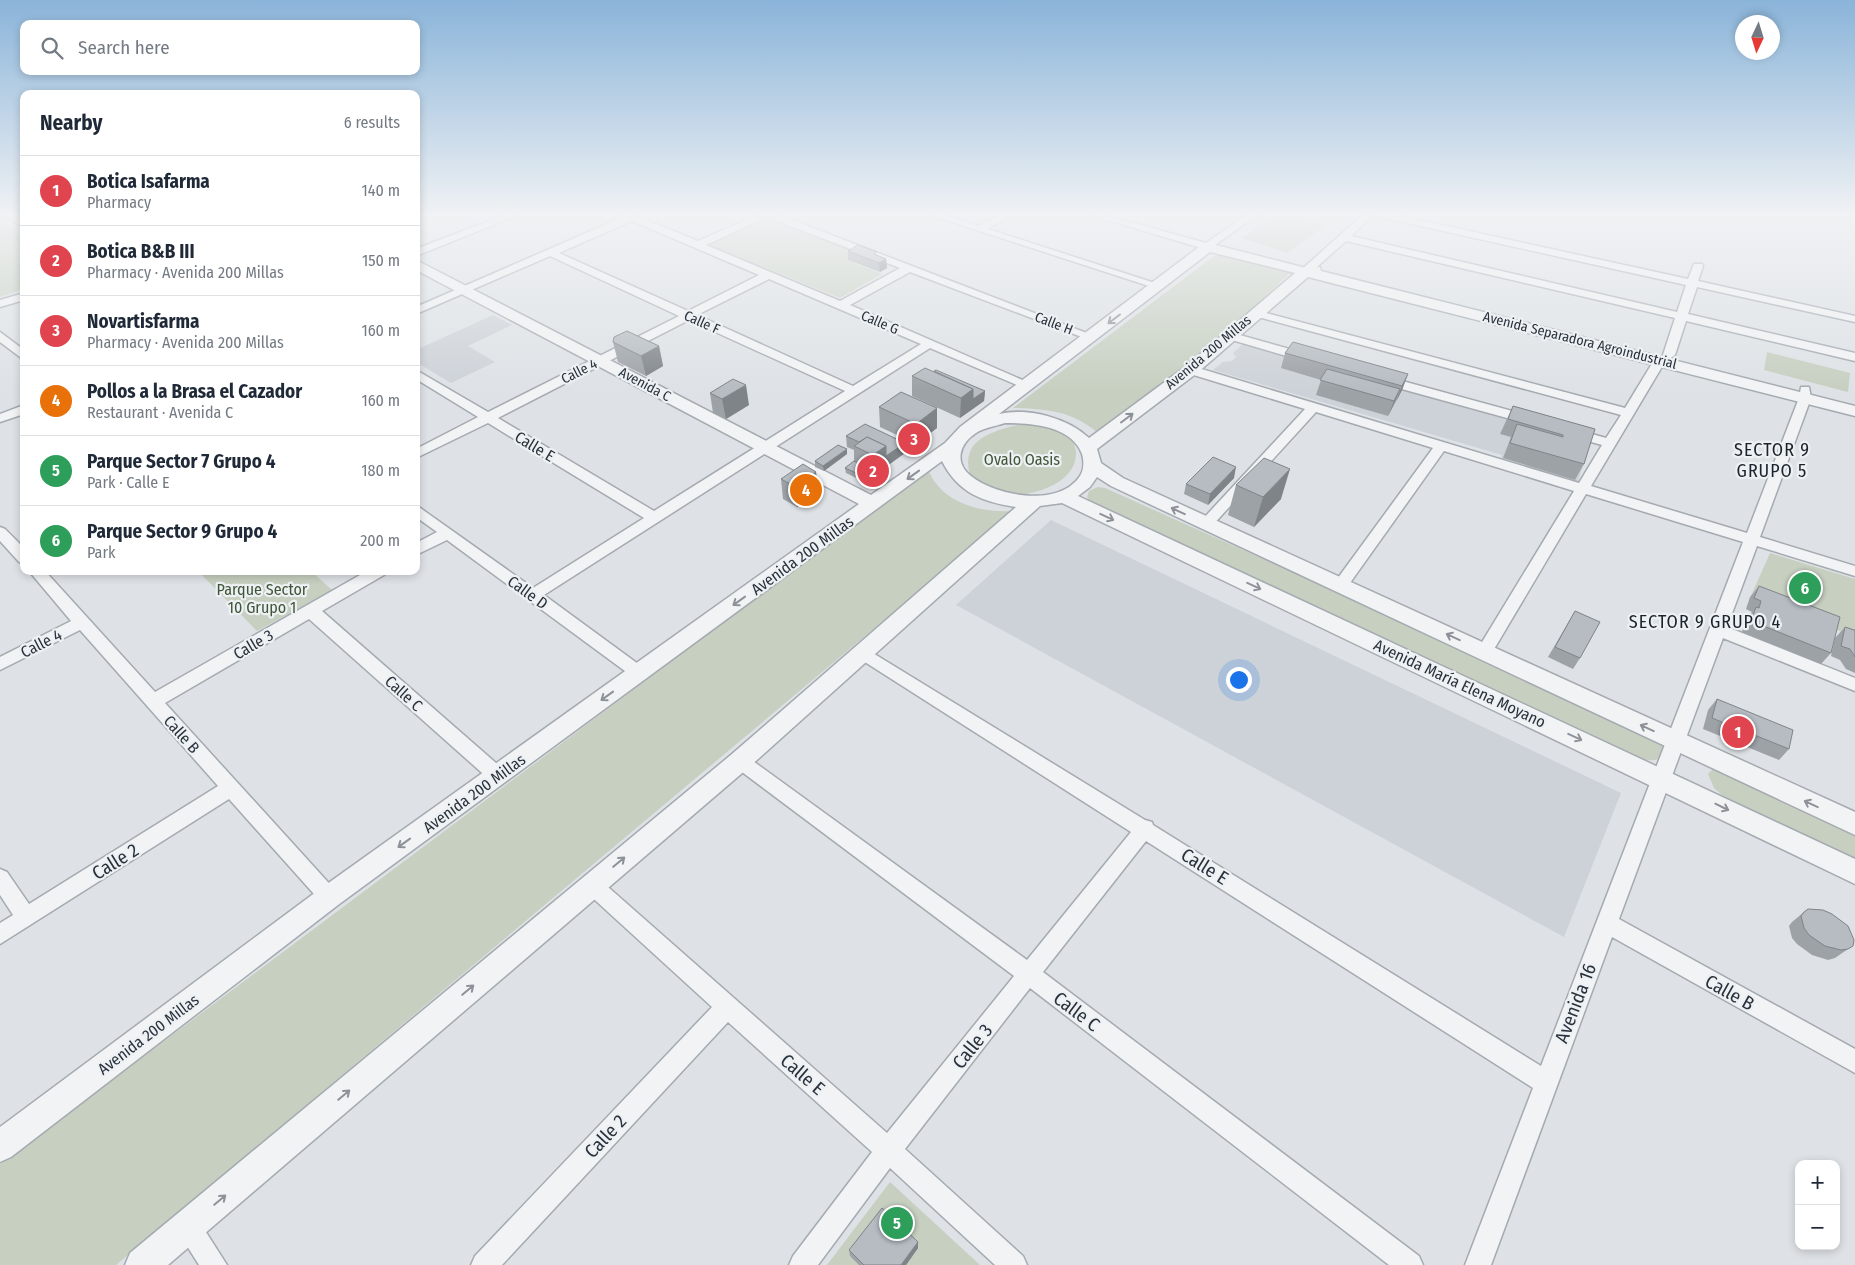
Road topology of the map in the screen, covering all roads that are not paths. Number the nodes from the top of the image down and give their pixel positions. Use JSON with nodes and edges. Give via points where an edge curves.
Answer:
{"nodes":[{"id":1,"x":431,"y":272,"type":"edge"},
{"id":2,"x":507,"y":272,"type":"edge"},
{"id":3,"x":593,"y":272,"type":"edge"},
{"id":4,"x":761,"y":272,"type":"edge"},
{"id":5,"x":901,"y":272,"type":"edge"},
{"id":6,"x":923,"y":272,"type":"edge"},
{"id":7,"x":1114,"y":272,"type":"edge"},
{"id":8,"x":1175,"y":272,"type":"edge"},
{"id":9,"x":1304,"y":272,"type":"joint"},
{"id":10,"x":1496,"y":272,"type":"edge"},
{"id":11,"x":1644,"y":272,"type":"edge"},
{"id":12,"x":1696,"y":272,"type":"edge"},
{"id":13,"x":768,"y":275,"type":"junction"},
{"id":14,"x":1693,"y":283,"type":"junction"},
{"id":15,"x":1158,"y":286,"type":"junction"},
{"id":16,"x":466,"y":290,"type":"junction"},
{"id":17,"x":20,"y":297,"type":"edge"},
{"id":18,"x":0,"y":304,"type":"edge"},
{"id":19,"x":842,"y":305,"type":"junction"},
{"id":20,"x":420,"y":309,"type":"edge"},
{"id":21,"x":1255,"y":313,"type":"junction"},
{"id":22,"x":689,"y":316,"type":"junction"},
{"id":23,"x":1682,"y":316,"type":"junction"},
{"id":24,"x":1855,"y":319,"type":"edge"},
{"id":25,"x":0,"y":336,"type":"edge"},
{"id":26,"x":1229,"y":336,"type":"junction"},
{"id":27,"x":1091,"y":337,"type":"junction"},
{"id":28,"x":930,"y":343,"type":"junction"},
{"id":29,"x":20,"y":353,"type":"edge"},
{"id":30,"x":1855,"y":357,"type":"edge"},
{"id":31,"x":1665,"y":358,"type":"junction"},
{"id":32,"x":600,"y":360,"type":"junction"},
{"id":33,"x":1323,"y":363,"type":"edge"},
{"id":34,"x":1191,"y":370,"type":"junction"},
{"id":35,"x":420,"y":376,"type":"edge"},
{"id":36,"x":1371,"y":376,"type":"edge"},
{"id":37,"x":1028,"y":385,"type":"junction"},
{"id":38,"x":854,"y":391,"type":"junction"},
{"id":39,"x":1805,"y":394,"type":"junction"},
{"id":40,"x":1855,"y":402,"type":"edge"},
{"id":41,"x":1313,"y":407,"type":"junction"},
{"id":42,"x":20,"y":410,"type":"edge"},
{"id":43,"x":1855,"y":411,"type":"edge"},
{"id":44,"x":1628,"y":413,"type":"junction"},
{"id":45,"x":0,"y":418,"type":"edge"},
{"id":46,"x":488,"y":418,"type":"junction"},
{"id":47,"x":1543,"y":424,"type":"edge"},
{"id":48,"x":1562,"y":430,"type":"edge"},
{"id":49,"x":959,"y":439,"type":"junction"},
{"id":50,"x":1610,"y":443,"type":"junction"},
{"id":51,"x":1441,"y":446,"type":"junction"},
{"id":52,"x":765,"y":448,"type":"junction"},
{"id":53,"x":420,"y":452,"type":"edge"},
{"id":54,"x":1090,"y":456,"type":"junction"},
{"id":55,"x":1583,"y":488,"type":"junction"},
{"id":56,"x":1063,"y":496,"type":"junction"},
{"id":57,"x":1033,"y":502,"type":"junction"},
{"id":58,"x":873,"y":504,"type":"junction"},
{"id":59,"x":420,"y":513,"type":"edge"},
{"id":60,"x":654,"y":518,"type":"junction"},
{"id":61,"x":1206,"y":524,"type":"junction"},
{"id":62,"x":0,"y":532,"type":"edge"},
{"id":63,"x":447,"y":532,"type":"junction"},
{"id":64,"x":1752,"y":540,"type":"junction"},
{"id":65,"x":420,"y":548,"type":"edge"},
{"id":66,"x":20,"y":554,"type":"edge"},
{"id":67,"x":1855,"y":571,"type":"edge"},
{"id":68,"x":40,"y":575,"type":"edge"},
{"id":69,"x":372,"y":575,"type":"edge"},
{"id":70,"x":1340,"y":586,"type":"junction"},
{"id":71,"x":533,"y":595,"type":"junction"},
{"id":72,"x":311,"y":610,"type":"junction"},
{"id":73,"x":82,"y":622,"type":"junction"},
{"id":74,"x":1718,"y":630,"type":"junction"},
{"id":75,"x":863,"y":652,"type":"junction"},
{"id":76,"x":1484,"y":652,"type":"junction"},
{"id":77,"x":0,"y":664,"type":"edge"},
{"id":78,"x":639,"y":673,"type":"junction"},
{"id":79,"x":1855,"y":685,"type":"edge"},
{"id":80,"x":153,"y":702,"type":"junction"},
{"id":81,"x":1675,"y":741,"type":"junction"},
{"id":82,"x":740,"y":761,"type":"junction"},
{"id":83,"x":497,"y":775,"type":"junction"},
{"id":84,"x":1661,"y":778,"type":"junction"},
{"id":85,"x":231,"y":788,"type":"junction"},
{"id":86,"x":1855,"y":824,"type":"edge"},
{"id":87,"x":1145,"y":828,"type":"junction"},
{"id":88,"x":1855,"y":872,"type":"edge"},
{"id":89,"x":0,"y":878,"type":"edge"},
{"id":90,"x":592,"y":885,"type":"junction"},
{"id":91,"x":329,"y":897,"type":"junction"},
{"id":92,"x":26,"y":917,"type":"junction"},
{"id":93,"x":1606,"y":923,"type":"junction"},
{"id":94,"x":0,"y":934,"type":"edge"},
{"id":95,"x":1030,"y":975,"type":"junction"},
{"id":96,"x":727,"y":1007,"type":"junction"},
{"id":97,"x":1855,"y":1062,"type":"edge"},
{"id":98,"x":1545,"y":1082,"type":"junction"},
{"id":99,"x":0,"y":1146,"type":"edge"},
{"id":100,"x":889,"y":1149,"type":"junction"},
{"id":101,"x":188,"y":1227,"type":"junction"},
{"id":102,"x":142,"y":1265,"type":"edge"},
{"id":103,"x":214,"y":1265,"type":"edge"},
{"id":104,"x":484,"y":1265,"type":"edge"},
{"id":105,"x":802,"y":1265,"type":"edge"},
{"id":106,"x":1014,"y":1265,"type":"edge"},
{"id":107,"x":1410,"y":1265,"type":"edge"},
{"id":108,"x":1478,"y":1265,"type":"edge"}],
"edges":[{"from":1,"to":16,"type":"street","name":"Avenida C"},
{"from":2,"to":16,"type":"street"},
{"from":3,"to":22,"type":"street","name":"Calle F"},
{"from":4,"to":13,"type":"street","name":"Calle G"},
{"from":5,"to":19,"type":"street"},
{"from":6,"to":27,"type":"street","name":"Calle H"},
{"from":7,"to":15,"type":"street"},
{"from":8,"to":15,"type":"street","name":"Avenida 200 Millas"},
{"from":9,"to":21,"type":"street","name":"Avenida 200 Millas"},
{"from":9,"to":31,"type":"street","name":"Avenida Separadora Agroindustrial"},
{"from":10,"to":23,"type":"street"},
{"from":11,"to":14,"type":"street"},
{"from":12,"to":14,"type":"street"},
{"from":13,"to":19,"type":"street","name":"Calle G"},
{"from":13,"to":22,"type":"street","name":"Calle 4"},
{"from":14,"to":23,"type":"street"},
{"from":14,"to":24,"type":"street"},
{"from":15,"to":27,"type":"street","name":"Avenida 200 Millas","one_way":true},
{"from":16,"to":20,"type":"street"},
{"from":16,"to":32,"type":"street","name":"Avenida C"},
{"from":17,"to":18,"type":"street"},
{"from":19,"to":28,"type":"street","name":"Calle G"},
{"from":21,"to":26,"type":"street","name":"Avenida 200 Millas"},
{"from":21,"to":44,"type":"street"},
{"from":22,"to":32,"type":"street","name":"Calle 4"},
{"from":22,"to":38,"type":"street","name":"Calle F"},
{"from":23,"to":30,"type":"street"},
{"from":23,"to":31,"type":"street"},
{"from":25,"to":29,"type":"street"},
{"from":26,"to":33,"type":"street"},
{"from":26,"to":34,"type":"street","name":"Avenida 200 Millas"},
{"from":27,"to":37,"type":"street","name":"Avenida 200 Millas"},
{"from":28,"to":37,"type":"street","name":"Calle G"},
{"from":28,"to":38,"type":"street"},
{"from":31,"to":39,"type":"street","name":"Avenida Separadora Agroindustrial"},
{"from":31,"to":44,"type":"street"},
{"from":32,"to":46,"type":"street","name":"Calle 4"},
{"from":32,"to":52,"type":"street","name":"Avenida C"},
{"from":34,"to":41,"type":"street"},
{"from":54,"to":34,"type":"street","name":"Avenida 200 Millas","one_way":true},
{"from":35,"to":46,"type":"street","name":"Calle E"},
{"from":36,"to":47,"type":"street"},
{"from":37,"to":49,"type":"street","name":"Avenida 200 Millas"},
{"from":38,"to":52,"type":"street"},
{"from":39,"to":40,"type":"street","name":"Avenida Separadora Agroindustrial"},
{"from":39,"to":43,"type":"street","name":"Avenida Separadora Agroindustrial"},
{"from":39,"to":64,"type":"street","name":"Avenida 16"},
{"from":41,"to":51,"type":"street"},
{"from":41,"to":61,"type":"street"},
{"from":42,"to":45,"type":"street"},
{"from":44,"to":50,"type":"street"},
{"from":46,"to":53,"type":"street","name":"Calle 4"},
{"from":46,"to":60,"type":"street","name":"Calle E"},
{"from":48,"to":50,"type":"street"},
{"from":49,"to":54,"type":"street","via":[[989,421],[1032,418],[1071,432]]},
{"from":49,"to":57,"type":"street","via":[[951,464],[955,474],[973,489],[1001,500]]},
{"from":49,"to":58,"type":"street","name":"Avenida 200 Millas","one_way":true},
{"from":50,"to":55,"type":"street"},
{"from":51,"to":55,"type":"street"},
{"from":51,"to":70,"type":"street"},
{"from":52,"to":58,"type":"street","name":"Avenida C"},
{"from":52,"to":60,"type":"street"},
{"from":54,"to":56,"type":"street","via":[[1084,483]]},
{"from":61,"to":54,"type":"street","one_way":true,"via":[[1117,482]]},
{"from":55,"to":64,"type":"street"},
{"from":55,"to":76,"type":"street"},
{"from":56,"to":57,"type":"street"},
{"from":56,"to":84,"type":"street","name":"Avenida María Elena Moyano","one_way":true},
{"from":57,"to":75,"type":"street"},
{"from":58,"to":78,"type":"street","name":"Avenida 200 Millas","one_way":true},
{"from":59,"to":63,"type":"street","name":"Calle D"},
{"from":60,"to":71,"type":"street"},
{"from":61,"to":70,"type":"street"},
{"from":62,"to":66,"type":"street"},
{"from":63,"to":65,"type":"street"},
{"from":63,"to":71,"type":"street","name":"Calle D"},
{"from":64,"to":67,"type":"street"},
{"from":64,"to":74,"type":"street","name":"Avenida 16"},
{"from":68,"to":73,"type":"street","name":"Calle B"},
{"from":69,"to":72,"type":"street","name":"Calle 3"},
{"from":76,"to":70,"type":"street","one_way":true},
{"from":71,"to":78,"type":"street","name":"Calle D"},
{"from":72,"to":80,"type":"street","name":"Calle 3"},
{"from":72,"to":83,"type":"street","name":"Calle C"},
{"from":73,"to":77,"type":"street","name":"Calle 4"},
{"from":73,"to":80,"type":"street","name":"Calle B"},
{"from":74,"to":79,"type":"street"},
{"from":74,"to":81,"type":"street","name":"Avenida 16"},
{"from":75,"to":82,"type":"street"},
{"from":75,"to":87,"type":"street","name":"Calle E"},
{"from":81,"to":76,"type":"street","one_way":true},
{"from":78,"to":83,"type":"street","name":"Avenida 200 Millas","one_way":true},
{"from":80,"to":85,"type":"street","name":"Calle B"},
{"from":81,"to":84,"type":"street","name":"Avenida 16"},
{"from":86,"to":81,"type":"street","one_way":true},
{"from":90,"to":82,"type":"street","one_way":true},
{"from":82,"to":95,"type":"street","name":"Calle C"},
{"from":83,"to":91,"type":"street","name":"Avenida 200 Millas","one_way":true},
{"from":84,"to":88,"type":"street","name":"Avenida María Elena Moyano","one_way":true},
{"from":84,"to":93,"type":"street","name":"Avenida 16"},
{"from":85,"to":91,"type":"street","name":"Calle B"},
{"from":85,"to":92,"type":"street","name":"Calle 2"},
{"from":87,"to":95,"type":"street","name":"Calle 3"},
{"from":87,"to":98,"type":"street","name":"Calle E"},
{"from":89,"to":92,"type":"street"},
{"from":90,"to":96,"type":"street","name":"Calle E"},
{"from":101,"to":90,"type":"street","one_way":true},
{"from":91,"to":99,"type":"street","name":"Avenida 200 Millas"},
{"from":92,"to":94,"type":"street","name":"Calle 2"},
{"from":93,"to":97,"type":"street","name":"Calle B"},
{"from":93,"to":98,"type":"street","name":"Avenida 16"},
{"from":95,"to":100,"type":"street","name":"Calle 3"},
{"from":95,"to":107,"type":"street","name":"Calle C"},
{"from":96,"to":100,"type":"street","name":"Calle E"},
{"from":96,"to":104,"type":"street","name":"Calle 2"},
{"from":98,"to":108,"type":"street","name":"Avenida 16"},
{"from":100,"to":105,"type":"street","name":"Calle 3"},
{"from":100,"to":106,"type":"street","name":"Calle E"},
{"from":101,"to":102,"type":"street"},
{"from":101,"to":103,"type":"street"}]}
